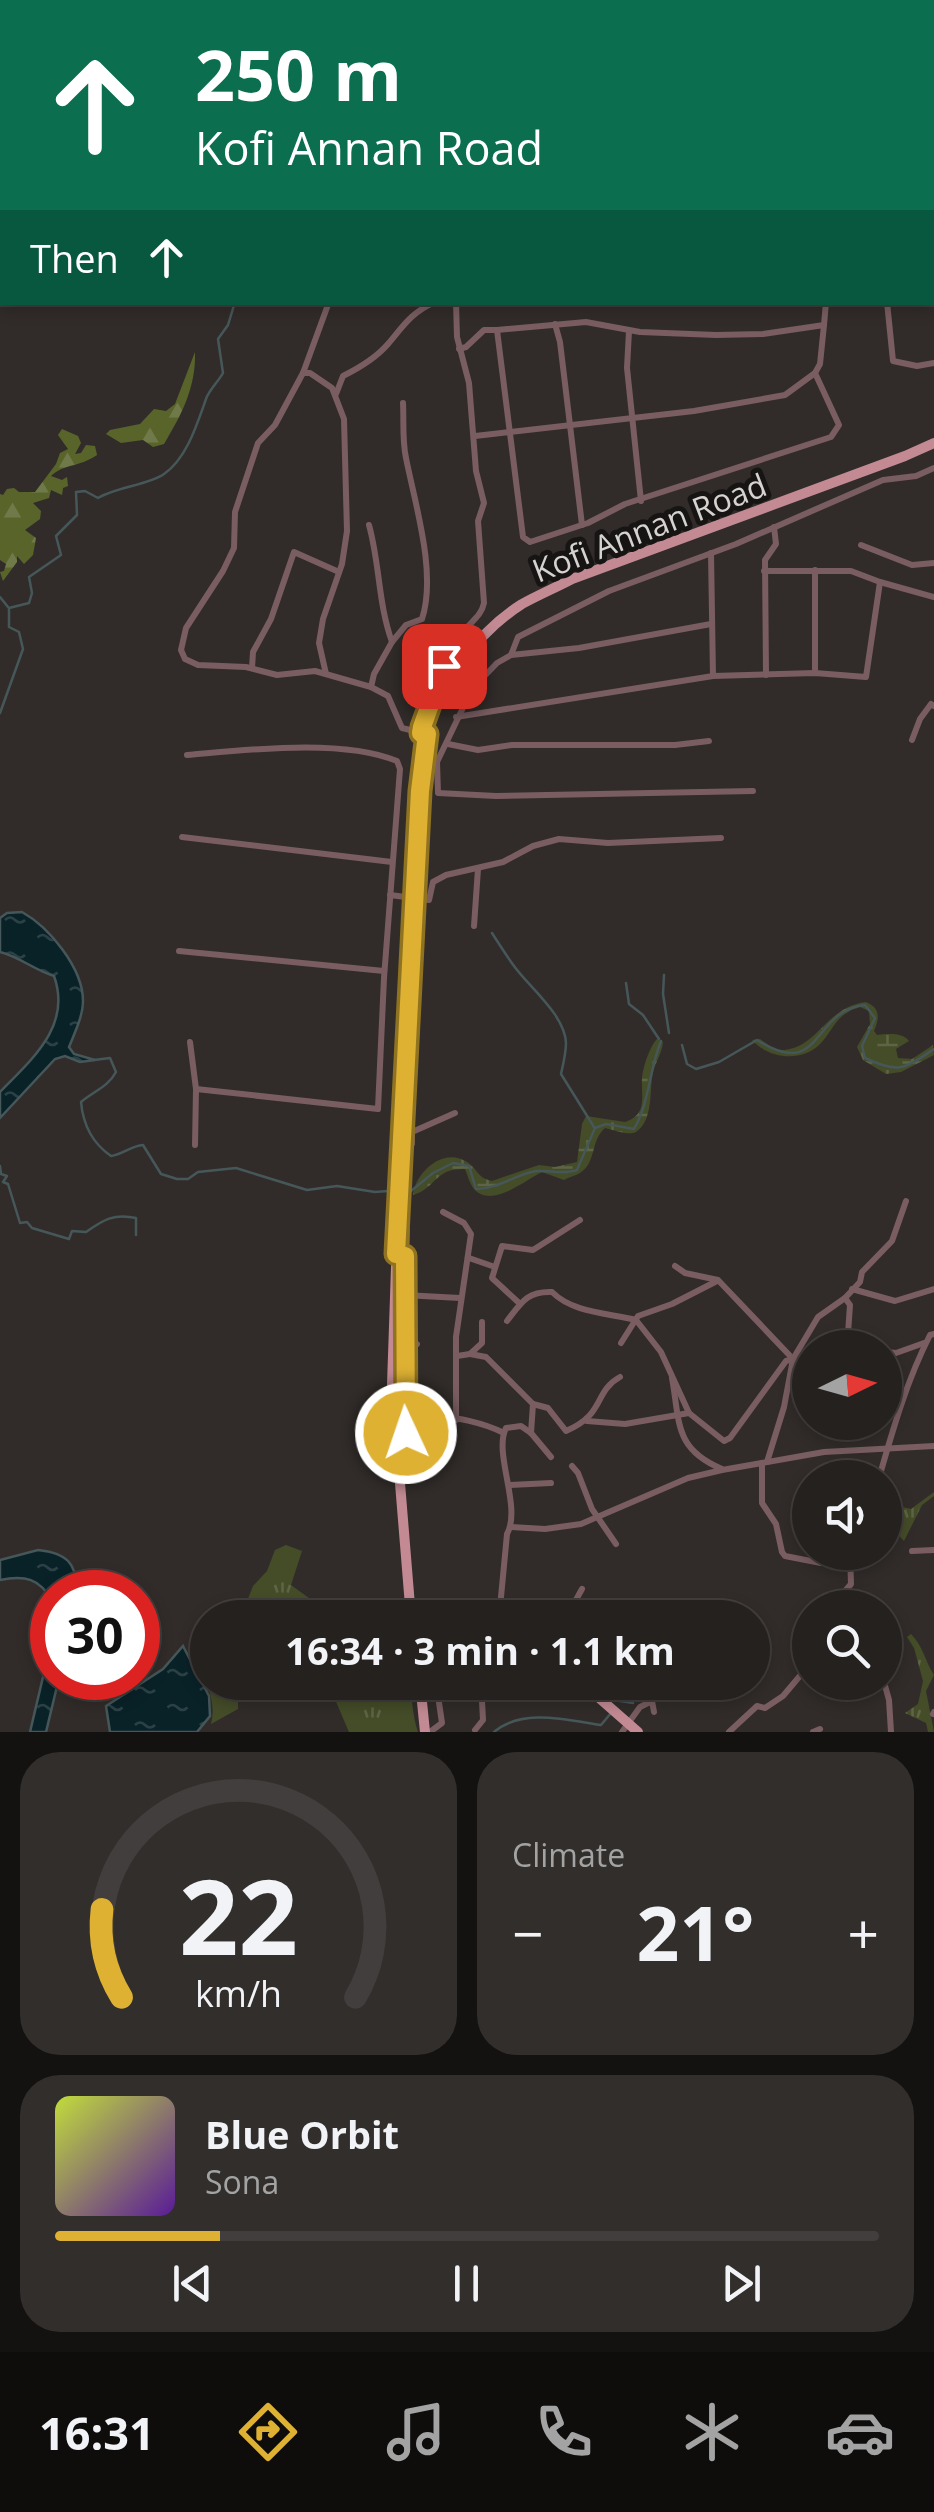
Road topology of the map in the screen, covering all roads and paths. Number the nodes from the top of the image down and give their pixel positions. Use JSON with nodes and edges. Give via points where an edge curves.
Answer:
{"nodes":[{"id":1,"x":328,"y":305,"type":"edge"},
{"id":2,"x":429,"y":305,"type":"edge"},
{"id":3,"x":456,"y":305,"type":"edge"},
{"id":4,"x":826,"y":305,"type":"edge"},
{"id":5,"x":887,"y":305,"type":"edge"},
{"id":6,"x":555,"y":324,"type":"junction"},
{"id":7,"x":824,"y":325,"type":"junction"},
{"id":8,"x":497,"y":330,"type":"junction"},
{"id":9,"x":629,"y":331,"type":"junction"},
{"id":10,"x":458,"y":350,"type":"junction"},
{"id":11,"x":934,"y":362,"type":"edge"},
{"id":12,"x":303,"y":373,"type":"junction"},
{"id":13,"x":816,"y":373,"type":"junction"},
{"id":14,"x":336,"y":395,"type":"junction"},
{"id":15,"x":403,"y":403,"type":"dead end"},
{"id":16,"x":632,"y":418,"type":"junction"},
{"id":17,"x":570,"y":425,"type":"junction"},
{"id":18,"x":508,"y":433,"type":"junction"},
{"id":19,"x":475,"y":436,"type":"junction"},
{"id":20,"x":934,"y":442,"type":"edge"},
{"id":21,"x":934,"y":468,"type":"edge"},
{"id":22,"x":641,"y":500,"type":"junction"},
{"id":23,"x":369,"y":524,"type":"dead end"},
{"id":24,"x":582,"y":525,"type":"junction"},
{"id":25,"x":774,"y":527,"type":"junction"},
{"id":26,"x":861,"y":546,"type":"dead end"},
{"id":27,"x":711,"y":553,"type":"junction"},
{"id":28,"x":934,"y":563,"type":"edge"},
{"id":29,"x":764,"y":570,"type":"junction"},
{"id":30,"x":815,"y":570,"type":"junction"},
{"id":31,"x":340,"y":572,"type":"junction"},
{"id":32,"x":880,"y":582,"type":"junction"},
{"id":33,"x":934,"y":597,"type":"edge"},
{"id":34,"x":711,"y":624,"type":"junction"},
{"id":35,"x":392,"y":642,"type":"junction"},
{"id":36,"x":511,"y":656,"type":"junction"},
{"id":37,"x":252,"y":668,"type":"junction"},
{"id":38,"x":816,"y":673,"type":"junction"},
{"id":39,"x":326,"y":675,"type":"junction"},
{"id":40,"x":766,"y":675,"type":"junction"},
{"id":41,"x":713,"y":676,"type":"junction"},
{"id":42,"x":371,"y":686,"type":"junction"},
{"id":43,"x":934,"y":706,"type":"edge"},
{"id":44,"x":456,"y":717,"type":"junction"},
{"id":45,"x":424,"y":733,"type":"junction"},
{"id":46,"x":912,"y":740,"type":"dead end"},
{"id":47,"x":709,"y":741,"type":"dead end"},
{"id":48,"x":448,"y":744,"type":"junction"},
{"id":49,"x":187,"y":756,"type":"dead end"},
{"id":50,"x":423,"y":761,"type":"junction"},
{"id":51,"x":438,"y":762,"type":"junction"},
{"id":52,"x":753,"y":792,"type":"dead end"},
{"id":53,"x":182,"y":837,"type":"dead end"},
{"id":54,"x":721,"y":838,"type":"dead end"},
{"id":55,"x":392,"y":862,"type":"junction"},
{"id":56,"x":478,"y":869,"type":"junction"},
{"id":57,"x":462,"y":873,"type":"junction"},
{"id":58,"x":475,"y":884,"type":"junction"},
{"id":59,"x":390,"y":895,"type":"junction"},
{"id":60,"x":414,"y":900,"type":"junction"},
{"id":61,"x":474,"y":926,"type":"dead end"},
{"id":62,"x":179,"y":951,"type":"dead end"},
{"id":63,"x":384,"y":971,"type":"junction"},
{"id":64,"x":190,"y":1042,"type":"dead end"},
{"id":65,"x":196,"y":1089,"type":"junction"},
{"id":66,"x":455,"y":1113,"type":"dead end"},
{"id":67,"x":195,"y":1145,"type":"dead end"},
{"id":68,"x":400,"y":1150,"type":"junction"},
{"id":69,"x":906,"y":1201,"type":"dead end"},
{"id":70,"x":444,"y":1212,"type":"dead end"},
{"id":71,"x":580,"y":1220,"type":"dead end"},
{"id":72,"x":407,"y":1230,"type":"dead end"},
{"id":73,"x":400,"y":1255,"type":"junction"},
{"id":74,"x":469,"y":1258,"type":"junction"},
{"id":75,"x":675,"y":1266,"type":"dead end"},
{"id":76,"x":495,"y":1267,"type":"junction"},
{"id":77,"x":718,"y":1280,"type":"junction"},
{"id":78,"x":852,"y":1289,"type":"junction"},
{"id":79,"x":934,"y":1289,"type":"edge"},
{"id":80,"x":404,"y":1295,"type":"junction"},
{"id":81,"x":460,"y":1298,"type":"junction"},
{"id":82,"x":845,"y":1298,"type":"junction"},
{"id":83,"x":518,"y":1302,"type":"junction"},
{"id":84,"x":636,"y":1320,"type":"junction"},
{"id":85,"x":507,"y":1321,"type":"dead end"},
{"id":86,"x":482,"y":1322,"type":"dead end"},
{"id":87,"x":810,"y":1330,"type":"edge"},
{"id":88,"x":848,"y":1330,"type":"edge"},
{"id":89,"x":934,"y":1334,"type":"edge"},
{"id":90,"x":404,"y":1340,"type":"junction"},
{"id":91,"x":926,"y":1342,"type":"junction"},
{"id":92,"x":621,"y":1343,"type":"dead end"},
{"id":93,"x":417,"y":1344,"type":"dead end"},
{"id":94,"x":902,"y":1351,"type":"edge"},
{"id":95,"x":470,"y":1354,"type":"junction"},
{"id":96,"x":457,"y":1356,"type":"junction"},
{"id":97,"x":792,"y":1358,"type":"edge"},
{"id":98,"x":792,"y":1359,"type":"edge"},
{"id":99,"x":792,"y":1364,"type":"edge"},
{"id":100,"x":671,"y":1372,"type":"junction"},
{"id":101,"x":620,"y":1377,"type":"dead end"},
{"id":102,"x":534,"y":1404,"type":"junction"},
{"id":103,"x":689,"y":1413,"type":"junction"},
{"id":104,"x":677,"y":1414,"type":"junction"},
{"id":105,"x":456,"y":1420,"type":"junction"},
{"id":106,"x":587,"y":1422,"type":"junction"},
{"id":107,"x":531,"y":1432,"type":"junction"},
{"id":108,"x":504,"y":1433,"type":"junction"},
{"id":109,"x":400,"y":1434,"type":"junction"},
{"id":110,"x":886,"y":1446,"type":"junction"},
{"id":111,"x":934,"y":1446,"type":"edge"},
{"id":112,"x":551,"y":1457,"type":"dead end"},
{"id":113,"x":883,"y":1460,"type":"edge"},
{"id":114,"x":764,"y":1462,"type":"junction"},
{"id":115,"x":572,"y":1466,"type":"dead end"},
{"id":116,"x":722,"y":1470,"type":"junction"},
{"id":117,"x":551,"y":1482,"type":"dead end"},
{"id":118,"x":510,"y":1484,"type":"junction"},
{"id":119,"x":598,"y":1517,"type":"junction"},
{"id":120,"x":511,"y":1527,"type":"junction"},
{"id":121,"x":616,"y":1544,"type":"dead end"},
{"id":122,"x":912,"y":1550,"type":"dead end"},
{"id":123,"x":934,"y":1550,"type":"edge"},
{"id":124,"x":792,"y":1557,"type":"edge"},
{"id":125,"x":582,"y":1589,"type":"dead end"},
{"id":126,"x":409,"y":1600,"type":"edge"},
{"id":127,"x":501,"y":1600,"type":"edge"},
{"id":128,"x":576,"y":1600,"type":"edge"},
{"id":129,"x":792,"y":1685,"type":"edge"},
{"id":130,"x":423,"y":1700,"type":"edge"},
{"id":131,"x":439,"y":1700,"type":"edge"},
{"id":132,"x":482,"y":1700,"type":"edge"},
{"id":133,"x":604,"y":1700,"type":"edge"},
{"id":134,"x":889,"y":1700,"type":"edge"},
{"id":135,"x":654,"y":1712,"type":"dead end"},
{"id":136,"x":629,"y":1721,"type":"junction"},
{"id":137,"x":475,"y":1730,"type":"edge"},
{"id":138,"x":428,"y":1732,"type":"edge"},
{"id":139,"x":622,"y":1732,"type":"edge"},
{"id":140,"x":638,"y":1732,"type":"edge"},
{"id":141,"x":729,"y":1732,"type":"edge"},
{"id":142,"x":890,"y":1732,"type":"edge"}],
"edges":[{"from":1,"to":12,"type":"street"},
{"from":2,"to":14,"type":"street","via":[[413,313],[364,366],[342,376]]},
{"from":3,"to":10,"type":"street"},
{"from":4,"to":7,"type":"street"},
{"from":5,"to":11,"type":"street","via":[[894,361]]},
{"from":6,"to":8,"type":"street"},
{"from":6,"to":9,"type":"street"},
{"from":6,"to":17,"type":"street"},
{"from":7,"to":9,"type":"street","via":[[763,334]]},
{"from":7,"to":13,"type":"street"},
{"from":8,"to":10,"type":"street","via":[[484,330]]},
{"from":8,"to":18,"type":"street"},
{"from":9,"to":16,"type":"street"},
{"from":10,"to":19,"type":"street"},
{"from":12,"to":14,"type":"street","via":[[323,380]]},
{"from":12,"to":37,"type":"street","via":[[258,444],[235,512],[234,548],[181,639],[182,655],[193,664]]},
{"from":13,"to":16,"type":"street","via":[[785,394]]},
{"from":13,"to":22,"type":"street","via":[[840,426],[832,437]]},
{"from":14,"to":31,"type":"street","via":[[347,467]]},
{"from":15,"to":35,"type":"street","via":[[428,598],[422,619]]},
{"from":16,"to":17,"type":"street"},
{"from":16,"to":22,"type":"street"},
{"from":17,"to":18,"type":"street"},
{"from":17,"to":24,"type":"street"},
{"from":18,"to":19,"type":"street"},
{"from":18,"to":24,"type":"street","via":[[523,537],[530,542]]},
{"from":19,"to":45,"type":"street","via":[[484,502],[478,521],[484,603],[436,681]]},
{"from":20,"to":45,"type":"main road","name":"Kofi Annan Road","via":[[521,605],[466,657]]},
{"from":21,"to":25,"type":"street","via":[[883,480]]},
{"from":22,"to":24,"type":"street"},
{"from":23,"to":35,"type":"street"},
{"from":25,"to":27,"type":"street"},
{"from":25,"to":29,"type":"street","via":[[776,544]]},
{"from":26,"to":28,"type":"street","via":[[912,565]]},
{"from":27,"to":34,"type":"street"},
{"from":27,"to":36,"type":"street","via":[[552,618],[518,637]]},
{"from":29,"to":30,"type":"street"},
{"from":29,"to":40,"type":"street"},
{"from":30,"to":32,"type":"street","via":[[851,570]]},
{"from":30,"to":38,"type":"street"},
{"from":31,"to":37,"type":"street","via":[[294,552]]},
{"from":31,"to":39,"type":"street","via":[[319,643]]},
{"from":32,"to":33,"type":"street"},
{"from":32,"to":38,"type":"street","via":[[866,677]]},
{"from":34,"to":36,"type":"street"},
{"from":34,"to":41,"type":"street"},
{"from":35,"to":42,"type":"street"},
{"from":36,"to":44,"type":"street","via":[[484,674]]},
{"from":37,"to":39,"type":"street"},
{"from":38,"to":40,"type":"street"},
{"from":39,"to":42,"type":"street"},
{"from":40,"to":41,"type":"street"},
{"from":41,"to":44,"type":"street"},
{"from":42,"to":45,"type":"street","via":[[388,696],[402,728]]},
{"from":43,"to":46,"type":"street"},
{"from":44,"to":48,"type":"street"},
{"from":45,"to":50,"type":"main road","name":"Kofi Annan Road"},
{"from":47,"to":48,"type":"street","via":[[478,750]]},
{"from":48,"to":51,"type":"street"},
{"from":49,"to":55,"type":"street","via":[[336,750],[397,761]]},
{"from":50,"to":51,"type":"street"},
{"from":50,"to":60,"type":"main road","name":"Kofi Annan Road"},
{"from":51,"to":52,"type":"street","via":[[438,793]]},
{"from":53,"to":55,"type":"street"},
{"from":54,"to":56,"type":"street","via":[[559,839]]},
{"from":55,"to":59,"type":"street"},
{"from":56,"to":57,"type":"street"},
{"from":56,"to":58,"type":"street"},
{"from":57,"to":58,"type":"street"},
{"from":57,"to":60,"type":"street","via":[[433,882],[429,900]]},
{"from":58,"to":61,"type":"street"},
{"from":59,"to":60,"type":"street"},
{"from":59,"to":63,"type":"street"},
{"from":60,"to":68,"type":"main road","name":"Kofi Annan Road"},
{"from":62,"to":63,"type":"street"},
{"from":63,"to":65,"type":"street","via":[[378,1108]]},
{"from":64,"to":65,"type":"street"},
{"from":65,"to":67,"type":"street"},
{"from":66,"to":68,"type":"street","via":[[420,1125],[412,1144]]},
{"from":68,"to":73,"type":"main road","name":"Kofi Annan Road"},
{"from":69,"to":78,"type":"street","via":[[892,1241]]},
{"from":70,"to":74,"type":"street","via":[[467,1226]]},
{"from":71,"to":76,"type":"street","via":[[533,1250],[502,1246]]},
{"from":72,"to":73,"type":"street"},
{"from":73,"to":80,"type":"street"},
{"from":73,"to":109,"type":"main road","name":"Kofi Annan Road","via":[[392,1386]]},
{"from":74,"to":76,"type":"street"},
{"from":74,"to":81,"type":"street"},
{"from":75,"to":77,"type":"street"},
{"from":76,"to":83,"type":"street","via":[[494,1282]]},
{"from":77,"to":84,"type":"street"},
{"from":77,"to":97,"type":"street"},
{"from":78,"to":79,"type":"street","via":[[895,1300]]},
{"from":78,"to":82,"type":"street"},
{"from":80,"to":81,"type":"street"},
{"from":80,"to":90,"type":"street"},
{"from":81,"to":96,"type":"street"},
{"from":82,"to":87,"type":"street"},
{"from":82,"to":88,"type":"street"},
{"from":83,"to":84,"type":"street","via":[[552,1292],[576,1308]]},
{"from":83,"to":85,"type":"street"},
{"from":84,"to":92,"type":"street"},
{"from":84,"to":100,"type":"street"},
{"from":86,"to":95,"type":"street","via":[[482,1344]]},
{"from":89,"to":91,"type":"street"},
{"from":90,"to":93,"type":"street"},
{"from":90,"to":109,"type":"street"},
{"from":91,"to":94,"type":"street"},
{"from":91,"to":110,"type":"street"},
{"from":95,"to":96,"type":"street"},
{"from":95,"to":102,"type":"street","via":[[486,1357]]},
{"from":96,"to":105,"type":"street"},
{"from":98,"to":103,"type":"street","via":[[730,1438],[724,1441]]},
{"from":99,"to":114,"type":"street"},
{"from":100,"to":103,"type":"street"},
{"from":100,"to":104,"type":"street"},
{"from":101,"to":106,"type":"street"},
{"from":102,"to":106,"type":"street","via":[[548,1408],[566,1431]]},
{"from":102,"to":107,"type":"street"},
{"from":103,"to":104,"type":"street"},
{"from":104,"to":106,"type":"street","via":[[625,1424]]},
{"from":104,"to":116,"type":"street","via":[[690,1448]]},
{"from":105,"to":108,"type":"street"},
{"from":105,"to":109,"type":"street","via":[[434,1420]]},
{"from":107,"to":108,"type":"street","via":[[520,1426]]},
{"from":107,"to":112,"type":"street"},
{"from":108,"to":118,"type":"street"},
{"from":109,"to":126,"type":"main road","name":"Kofi Annan Road"},
{"from":110,"to":111,"type":"street"},
{"from":110,"to":113,"type":"street"},
{"from":110,"to":114,"type":"street"},
{"from":114,"to":116,"type":"street"},
{"from":114,"to":124,"type":"street","via":[[762,1503],[776,1524],[782,1552]]},
{"from":115,"to":119,"type":"street"},
{"from":116,"to":119,"type":"street"},
{"from":117,"to":118,"type":"street"},
{"from":118,"to":120,"type":"street"},
{"from":119,"to":120,"type":"street","via":[[568,1527]]},
{"from":119,"to":121,"type":"street"},
{"from":120,"to":127,"type":"street"},
{"from":122,"to":123,"type":"street"},
{"from":125,"to":128,"type":"street"},
{"from":129,"to":141,"type":"street"},
{"from":130,"to":138,"type":"main road"},
{"from":131,"to":138,"type":"street","via":[[442,1723]]},
{"from":132,"to":137,"type":"street","via":[[483,1720]]},
{"from":133,"to":136,"type":"main road"},
{"from":134,"to":142,"type":"street"},
{"from":135,"to":136,"type":"street","via":[[649,1702]]},
{"from":136,"to":139,"type":"street"},
{"from":136,"to":140,"type":"main road"}]}
